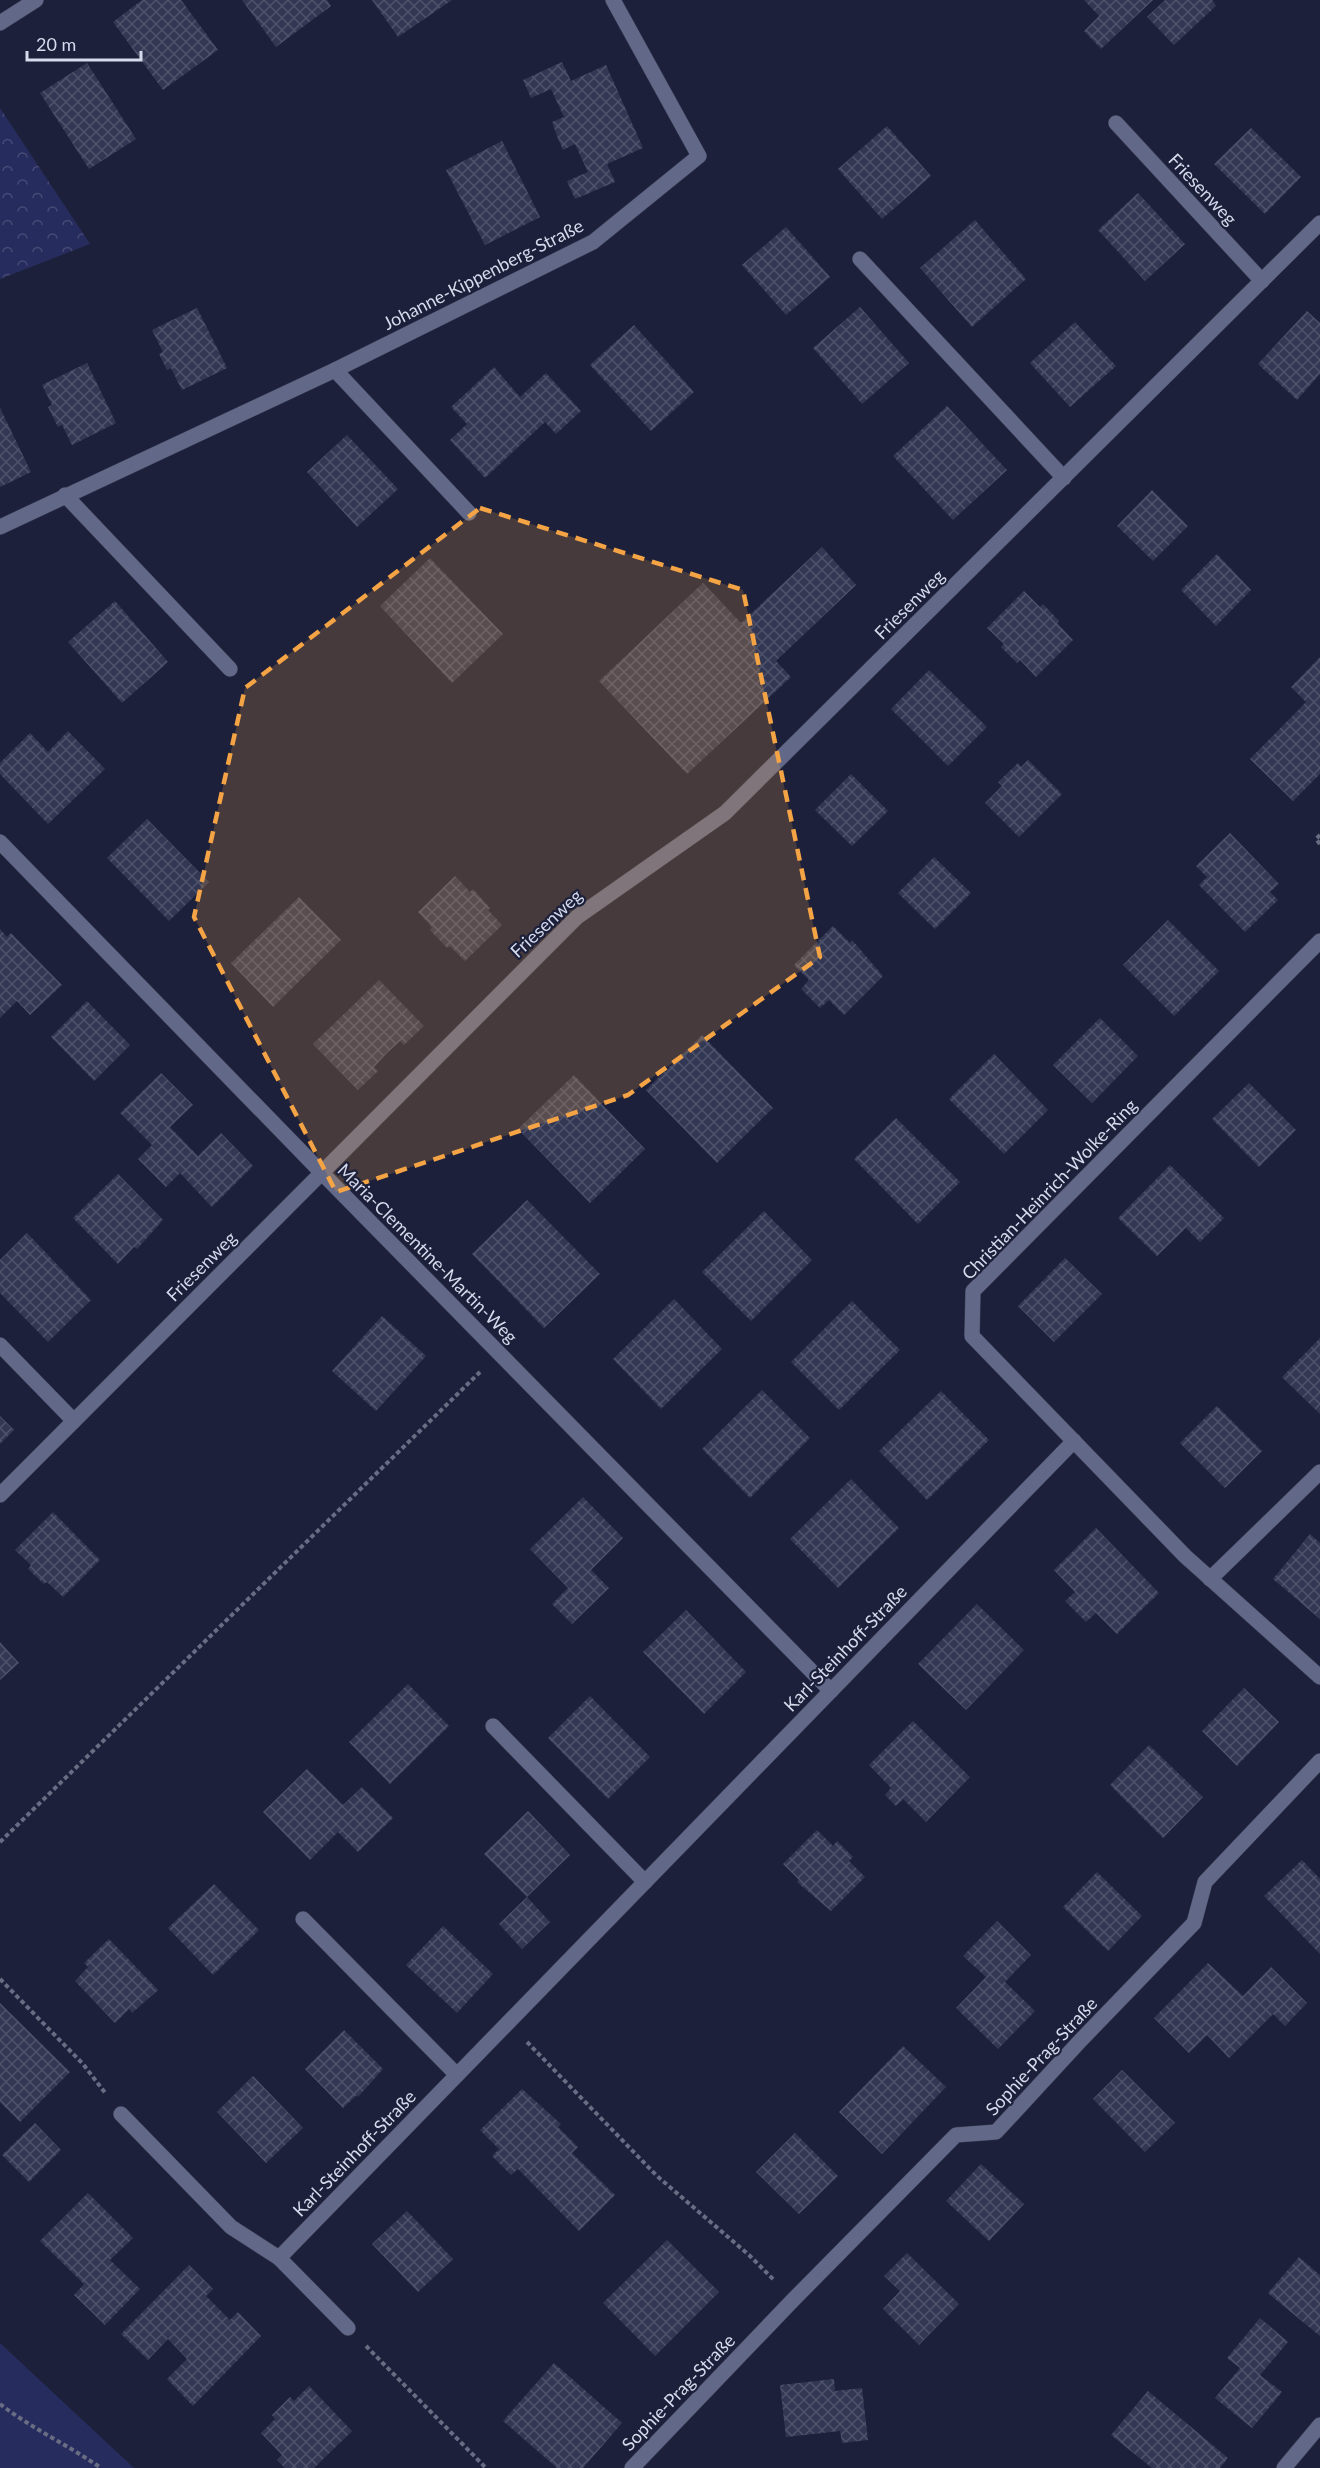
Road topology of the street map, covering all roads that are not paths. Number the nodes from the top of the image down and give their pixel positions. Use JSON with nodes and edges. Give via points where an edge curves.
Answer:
{"nodes":[{"id":1,"x":36,"y":0,"type":"edge"},
{"id":2,"x":613,"y":0,"type":"edge"},
{"id":3,"x":0,"y":23,"type":"edge"},
{"id":4,"x":1116,"y":123,"type":"dead end"},
{"id":5,"x":1320,"y":223,"type":"edge"},
{"id":6,"x":860,"y":259,"type":"dead end"},
{"id":7,"x":1262,"y":281,"type":"junction"},
{"id":8,"x":335,"y":370,"type":"junction"},
{"id":9,"x":1064,"y":478,"type":"junction"},
{"id":10,"x":64,"y":495,"type":"junction"},
{"id":11,"x":469,"y":513,"type":"dead end"},
{"id":12,"x":0,"y":527,"type":"edge"},
{"id":13,"x":230,"y":669,"type":"dead end"},
{"id":14,"x":0,"y":842,"type":"edge"},
{"id":15,"x":1320,"y":941,"type":"edge"},
{"id":16,"x":322,"y":1173,"type":"junction"},
{"id":17,"x":0,"y":1345,"type":"edge"},
{"id":18,"x":74,"y":1421,"type":"junction"},
{"id":19,"x":1074,"y":1441,"type":"junction"},
{"id":20,"x":1320,"y":1472,"type":"edge"},
{"id":21,"x":0,"y":1495,"type":"edge"},
{"id":22,"x":1210,"y":1579,"type":"junction"},
{"id":23,"x":1320,"y":1677,"type":"edge"},
{"id":24,"x":831,"y":1690,"type":"junction"},
{"id":25,"x":493,"y":1726,"type":"dead end"},
{"id":26,"x":1320,"y":1761,"type":"edge"},
{"id":27,"x":645,"y":1882,"type":"junction"},
{"id":28,"x":303,"y":1919,"type":"dead end"},
{"id":29,"x":457,"y":2075,"type":"junction"},
{"id":30,"x":121,"y":2114,"type":"road end"},
{"id":31,"x":279,"y":2258,"type":"junction"},
{"id":32,"x":348,"y":2328,"type":"road end"},
{"id":33,"x":1320,"y":2425,"type":"edge"},
{"id":34,"x":632,"y":2468,"type":"edge"},
{"id":35,"x":1284,"y":2468,"type":"edge"}],
"edges":[{"from":1,"to":3,"type":"street"},
{"from":2,"to":8,"type":"street","name":"Johanne-Kippenberg-Straße","via":[[699,156],[593,242]]},
{"from":4,"to":7,"type":"street","name":"Friesenweg"},
{"from":5,"to":7,"type":"street","name":"Friesenweg"},
{"from":6,"to":9,"type":"street"},
{"from":7,"to":9,"type":"street","name":"Friesenweg"},
{"from":8,"to":10,"type":"street","name":"Johanne-Kippenberg-Straße"},
{"from":8,"to":11,"type":"street"},
{"from":9,"to":16,"type":"street","name":"Friesenweg","via":[[725,813],[577,917]]},
{"from":10,"to":12,"type":"street","name":"Johanne-Kippenberg-Straße"},
{"from":10,"to":13,"type":"street"},
{"from":14,"to":16,"type":"street","name":"Maria-Clementine-Martin-Weg"},
{"from":15,"to":19,"type":"street","name":"Christian-Heinrich-Wolke-Ring","via":[[973,1291],[972,1336]]},
{"from":16,"to":18,"type":"street","name":"Friesenweg"},
{"from":16,"to":24,"type":"street","name":"Maria-Clementine-Martin-Weg"},
{"from":17,"to":18,"type":"street"},
{"from":18,"to":21,"type":"street","name":"Friesenweg"},
{"from":19,"to":22,"type":"street","name":"Christian-Heinrich-Wolke-Ring"},
{"from":19,"to":24,"type":"street","name":"Karl-Steinhoff-Straße"},
{"from":20,"to":22,"type":"street"},
{"from":22,"to":23,"type":"street","name":"Christian-Heinrich-Wolke-Ring"},
{"from":24,"to":27,"type":"street","name":"Karl-Steinhoff-Straße"},
{"from":25,"to":27,"type":"street"},
{"from":26,"to":34,"type":"street","name":"Sophie-Prag-Straße","via":[[1205,1882],[1194,1923],[996,2132],[956,2135]]},
{"from":27,"to":29,"type":"street","name":"Karl-Steinhoff-Straße"},
{"from":28,"to":29,"type":"street"},
{"from":29,"to":31,"type":"street","name":"Karl-Steinhoff-Straße"},
{"from":30,"to":31,"type":"street","via":[[231,2227]]},
{"from":31,"to":32,"type":"street"},
{"from":33,"to":35,"type":"street"}]}
